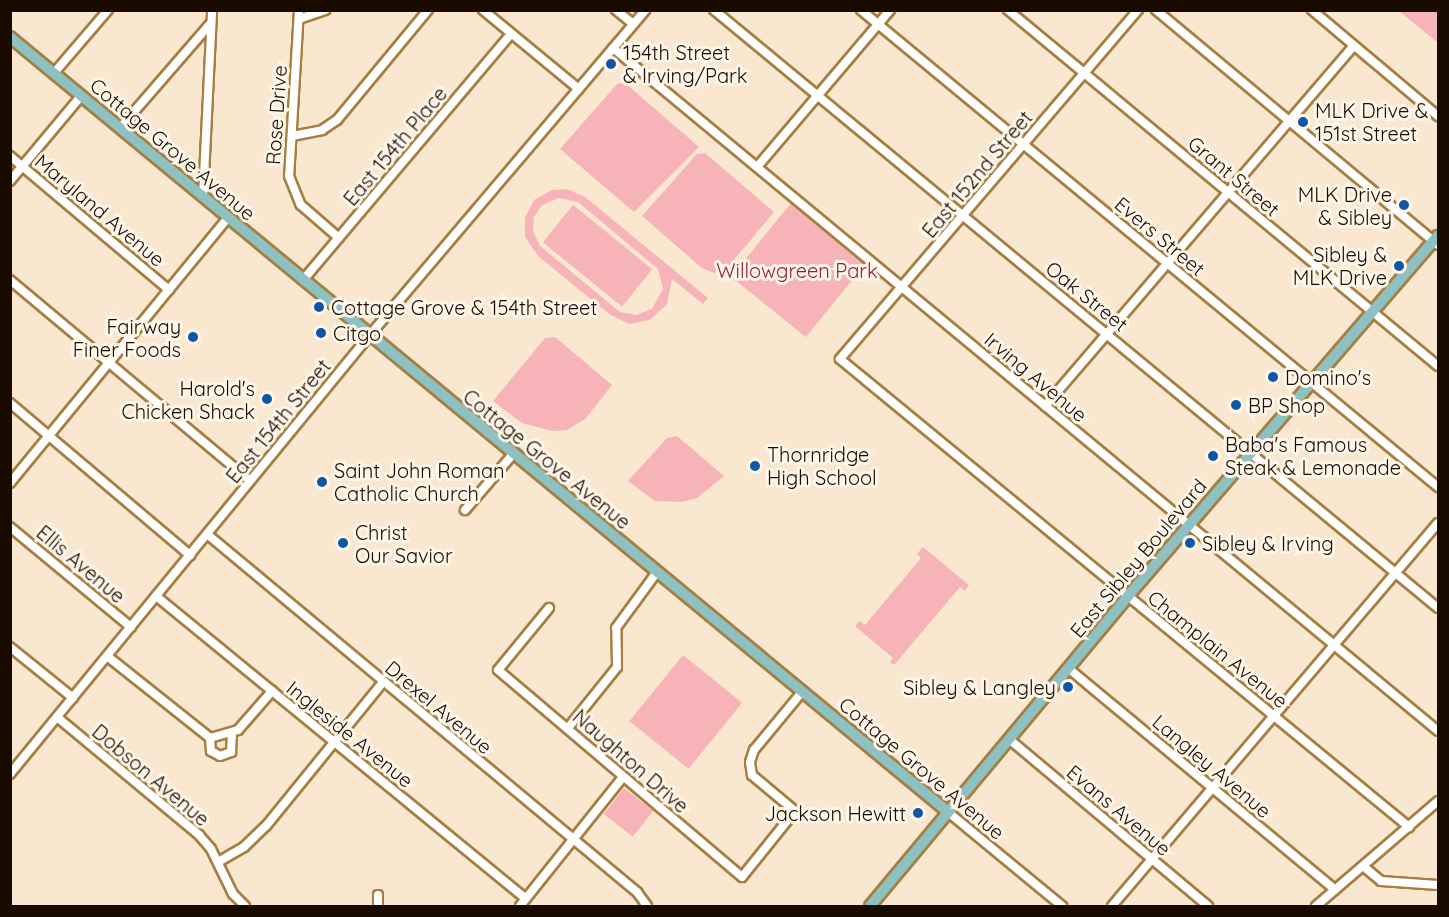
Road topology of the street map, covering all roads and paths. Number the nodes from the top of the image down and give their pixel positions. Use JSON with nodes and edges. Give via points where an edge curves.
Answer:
{"nodes":[{"id":1,"x":108,"y":10,"type":"edge"},
{"id":2,"x":212,"y":10,"type":"edge"},
{"id":3,"x":325,"y":10,"type":"edge"},
{"id":4,"x":428,"y":10,"type":"edge"},
{"id":5,"x":483,"y":10,"type":"edge"},
{"id":6,"x":616,"y":10,"type":"edge"},
{"id":7,"x":645,"y":10,"type":"edge"},
{"id":8,"x":714,"y":10,"type":"edge"},
{"id":9,"x":861,"y":10,"type":"edge"},
{"id":10,"x":890,"y":10,"type":"edge"},
{"id":11,"x":1008,"y":10,"type":"edge"},
{"id":12,"x":1138,"y":10,"type":"edge"},
{"id":13,"x":1156,"y":10,"type":"edge"},
{"id":14,"x":1311,"y":10,"type":"edge"},
{"id":15,"x":299,"y":15,"type":"edge"},
{"id":16,"x":211,"y":23,"type":"junction"},
{"id":17,"x":633,"y":24,"type":"junction"},
{"id":18,"x":878,"y":24,"type":"junction"},
{"id":19,"x":511,"y":34,"type":"junction"},
{"id":20,"x":10,"y":37,"type":"edge"},
{"id":21,"x":1354,"y":46,"type":"junction"},
{"id":22,"x":613,"y":48,"type":"junction"},
{"id":23,"x":54,"y":73,"type":"junction"},
{"id":24,"x":1084,"y":73,"type":"junction"},
{"id":25,"x":579,"y":89,"type":"junction"},
{"id":26,"x":81,"y":96,"type":"junction"},
{"id":27,"x":817,"y":96,"type":"junction"},
{"id":28,"x":1438,"y":116,"type":"edge"},
{"id":29,"x":1289,"y":121,"type":"junction"},
{"id":30,"x":120,"y":128,"type":"junction"},
{"id":31,"x":292,"y":136,"type":"junction"},
{"id":32,"x":1024,"y":145,"type":"junction"},
{"id":33,"x":10,"y":156,"type":"edge"},
{"id":34,"x":23,"y":166,"type":"junction"},
{"id":35,"x":757,"y":167,"type":"junction"},
{"id":36,"x":10,"y":181,"type":"edge"},
{"id":37,"x":1228,"y":192,"type":"junction"},
{"id":38,"x":204,"y":197,"type":"junction"},
{"id":39,"x":963,"y":216,"type":"junction"},
{"id":40,"x":228,"y":218,"type":"junction"},
{"id":41,"x":339,"y":238,"type":"junction"},
{"id":42,"x":1437,"y":241,"type":"edge"},
{"id":43,"x":1168,"y":263,"type":"junction"},
{"id":44,"x":10,"y":280,"type":"edge"},
{"id":45,"x":303,"y":280,"type":"junction"},
{"id":46,"x":902,"y":287,"type":"junction"},
{"id":47,"x":169,"y":290,"type":"junction"},
{"id":48,"x":1373,"y":312,"type":"junction"},
{"id":49,"x":1107,"y":334,"type":"junction"},
{"id":50,"x":369,"y":336,"type":"junction"},
{"id":51,"x":840,"y":359,"type":"joint"},
{"id":52,"x":109,"y":363,"type":"junction"},
{"id":53,"x":1438,"y":366,"type":"edge"},
{"id":54,"x":1312,"y":382,"type":"junction"},
{"id":55,"x":10,"y":404,"type":"edge"},
{"id":56,"x":1046,"y":406,"type":"junction"},
{"id":57,"x":49,"y":436,"type":"junction"},
{"id":58,"x":1252,"y":453,"type":"junction"},
{"id":59,"x":513,"y":454,"type":"junction"},
{"id":60,"x":250,"y":481,"type":"junction"},
{"id":61,"x":10,"y":483,"type":"edge"},
{"id":62,"x":1438,"y":487,"type":"edge"},
{"id":63,"x":465,"y":510,"type":"dead end"},
{"id":64,"x":1438,"y":523,"type":"edge"},
{"id":65,"x":1190,"y":525,"type":"junction"},
{"id":66,"x":10,"y":527,"type":"edge"},
{"id":67,"x":207,"y":534,"type":"junction"},
{"id":68,"x":190,"y":555,"type":"junction"},
{"id":69,"x":657,"y":572,"type":"junction"},
{"id":70,"x":1396,"y":573,"type":"junction"},
{"id":71,"x":156,"y":596,"type":"junction"},
{"id":72,"x":1128,"y":596,"type":"junction"},
{"id":73,"x":549,"y":608,"type":"dead end"},
{"id":74,"x":1438,"y":608,"type":"edge"},
{"id":75,"x":131,"y":627,"type":"junction"},
{"id":76,"x":1335,"y":645,"type":"junction"},
{"id":77,"x":10,"y":646,"type":"edge"},
{"id":78,"x":107,"y":656,"type":"junction"},
{"id":79,"x":1068,"y":668,"type":"junction"},
{"id":80,"x":383,"y":682,"type":"junction"},
{"id":81,"x":272,"y":691,"type":"junction"},
{"id":82,"x":802,"y":692,"type":"junction"},
{"id":83,"x":73,"y":698,"type":"junction"},
{"id":84,"x":57,"y":717,"type":"junction"},
{"id":85,"x":1275,"y":717,"type":"junction"},
{"id":86,"x":568,"y":728,"type":"junction"},
{"id":87,"x":1438,"y":731,"type":"edge"},
{"id":88,"x":232,"y":734,"type":"junction"},
{"id":89,"x":210,"y":738,"type":"junction"},
{"id":90,"x":1009,"y":739,"type":"junction"},
{"id":91,"x":334,"y":742,"type":"junction"},
{"id":92,"x":12,"y":770,"type":"edge"},
{"id":93,"x":622,"y":778,"type":"junction"},
{"id":94,"x":1213,"y":788,"type":"junction"},
{"id":95,"x":1438,"y":801,"type":"edge"},
{"id":96,"x":948,"y":812,"type":"junction"},
{"id":97,"x":1409,"y":827,"type":"junction"},
{"id":98,"x":573,"y":839,"type":"junction"},
{"id":99,"x":1152,"y":860,"type":"junction"},
{"id":100,"x":218,"y":862,"type":"junction"},
{"id":101,"x":1363,"y":866,"type":"junction"},
{"id":102,"x":1438,"y":885,"type":"edge"},
{"id":103,"x":1335,"y":890,"type":"junction"},
{"id":104,"x":378,"y":894,"type":"dead end"},
{"id":105,"x":524,"y":897,"type":"junction"},
{"id":106,"x":245,"y":906,"type":"edge"},
{"id":107,"x":378,"y":906,"type":"edge"},
{"id":108,"x":520,"y":906,"type":"edge"},
{"id":109,"x":647,"y":906,"type":"edge"},
{"id":110,"x":870,"y":906,"type":"edge"},
{"id":111,"x":1062,"y":906,"type":"edge"},
{"id":112,"x":1112,"y":906,"type":"edge"},
{"id":113,"x":1208,"y":906,"type":"edge"},
{"id":114,"x":1316,"y":906,"type":"edge"}],
"edges":[{"from":1,"to":23,"type":"street"},
{"from":2,"to":16,"type":"street"},
{"from":3,"to":15,"type":"street"},
{"from":4,"to":31,"type":"street","via":[[333,123],[316,132]]},
{"from":5,"to":19,"type":"street"},
{"from":6,"to":17,"type":"street"},
{"from":7,"to":17,"type":"street","name":"East 154th Street"},
{"from":8,"to":27,"type":"street","name":"Oak Street"},
{"from":9,"to":18,"type":"street","name":"Evers Street"},
{"from":10,"to":18,"type":"street"},
{"from":11,"to":24,"type":"street","name":"Grant Street"},
{"from":12,"to":24,"type":"street","name":"East 152nd Street"},
{"from":13,"to":29,"type":"street"},
{"from":14,"to":21,"type":"street"},
{"from":15,"to":31,"type":"street","name":"Rose Drive"},
{"from":16,"to":30,"type":"street"},
{"from":16,"to":38,"type":"street"},
{"from":17,"to":22,"type":"street","name":"East 154th Street"},
{"from":18,"to":27,"type":"street"},
{"from":18,"to":32,"type":"street","name":"Evers Street"},
{"from":19,"to":25,"type":"street"},
{"from":19,"to":41,"type":"street","name":"East 154th Place"},
{"from":20,"to":23,"type":"main road","name":"Cottage Grove Avenue"},
{"from":21,"to":28,"type":"street"},
{"from":21,"to":29,"type":"street"},
{"from":22,"to":25,"type":"street","name":"East 154th Street"},
{"from":22,"to":35,"type":"street","name":"Irving Avenue"},
{"from":23,"to":26,"type":"main road","name":"Cottage Grove Avenue"},
{"from":24,"to":32,"type":"street","name":"East 152nd Street"},
{"from":24,"to":37,"type":"street","name":"Grant Street"},
{"from":25,"to":50,"type":"street","name":"East 154th Street"},
{"from":26,"to":30,"type":"main road","name":"Cottage Grove Avenue"},
{"from":26,"to":34,"type":"street"},
{"from":27,"to":35,"type":"street"},
{"from":27,"to":39,"type":"street","name":"Oak Street"},
{"from":29,"to":37,"type":"street"},
{"from":29,"to":42,"type":"street"},
{"from":30,"to":38,"type":"main road","name":"Cottage Grove Avenue"},
{"from":31,"to":41,"type":"street","name":"Rose Drive","via":[[289,176],[294,191],[301,205]]},
{"from":32,"to":39,"type":"street","name":"East 152nd Street"},
{"from":32,"to":43,"type":"street","name":"Evers Street"},
{"from":33,"to":34,"type":"street","name":"Maryland Avenue"},
{"from":34,"to":36,"type":"street"},
{"from":34,"to":47,"type":"street","name":"Maryland Avenue"},
{"from":35,"to":46,"type":"street","name":"Irving Avenue"},
{"from":37,"to":43,"type":"street"},
{"from":37,"to":48,"type":"street","name":"Grant Street"},
{"from":38,"to":40,"type":"main road","name":"Cottage Grove Avenue"},
{"from":39,"to":46,"type":"street","name":"East 152nd Street"},
{"from":39,"to":49,"type":"street","name":"Oak Street"},
{"from":40,"to":45,"type":"main road","name":"Cottage Grove Avenue"},
{"from":40,"to":47,"type":"street"},
{"from":41,"to":45,"type":"street","name":"East 154th Place"},
{"from":42,"to":48,"type":"main road","name":"East Sibley Boulevard"},
{"from":43,"to":49,"type":"street"},
{"from":43,"to":54,"type":"street","name":"Evers Street"},
{"from":44,"to":52,"type":"street"},
{"from":45,"to":50,"type":"main road","name":"Cottage Grove Avenue"},
{"from":46,"to":51,"type":"street","name":"East 152nd Street"},
{"from":46,"to":56,"type":"street","name":"Irving Avenue"},
{"from":47,"to":52,"type":"street"},
{"from":48,"to":53,"type":"street","name":"Grant Street"},
{"from":48,"to":54,"type":"main road","name":"East Sibley Boulevard"},
{"from":49,"to":56,"type":"street"},
{"from":49,"to":58,"type":"street","name":"Oak Street"},
{"from":50,"to":59,"type":"main road","name":"Cottage Grove Avenue"},
{"from":50,"to":60,"type":"street","name":"East 154th Street"},
{"from":51,"to":72,"type":"street","name":"Champlain Avenue"},
{"from":52,"to":57,"type":"street"},
{"from":52,"to":60,"type":"street"},
{"from":54,"to":58,"type":"main road","name":"East Sibley Boulevard"},
{"from":54,"to":62,"type":"street","name":"Evers Street"},
{"from":55,"to":57,"type":"street"},
{"from":56,"to":65,"type":"street","name":"Irving Avenue"},
{"from":57,"to":61,"type":"street"},
{"from":57,"to":68,"type":"street"},
{"from":58,"to":65,"type":"main road","name":"East Sibley Boulevard"},
{"from":58,"to":70,"type":"street","name":"Oak Street"},
{"from":59,"to":63,"type":"street"},
{"from":59,"to":69,"type":"main road","name":"Cottage Grove Avenue"},
{"from":60,"to":67,"type":"street","name":"East 154th Street"},
{"from":64,"to":70,"type":"street"},
{"from":65,"to":72,"type":"main road","name":"East Sibley Boulevard"},
{"from":65,"to":76,"type":"street","name":"Irving Avenue"},
{"from":66,"to":75,"type":"street","name":"Ellis Avenue"},
{"from":67,"to":68,"type":"street","name":"East 154th Street"},
{"from":67,"to":80,"type":"street","name":"Drexel Avenue"},
{"from":68,"to":71,"type":"street","name":"East 154th Street"},
{"from":69,"to":82,"type":"main road","name":"Cottage Grove Avenue"},
{"from":69,"to":86,"type":"street","via":[[616,628],[617,667]]},
{"from":70,"to":74,"type":"street","name":"Oak Street"},
{"from":70,"to":76,"type":"street"},
{"from":71,"to":75,"type":"street","name":"East 154th Street"},
{"from":71,"to":81,"type":"street","name":"Ingleside Avenue"},
{"from":72,"to":79,"type":"main road","name":"East Sibley Boulevard"},
{"from":72,"to":85,"type":"street","name":"Champlain Avenue"},
{"from":73,"to":86,"type":"street","name":"Naughton Drive","via":[[498,670]]},
{"from":75,"to":78,"type":"street","name":"East 154th Street"},
{"from":76,"to":85,"type":"street"},
{"from":76,"to":87,"type":"street","name":"Irving Avenue"},
{"from":77,"to":83,"type":"street"},
{"from":78,"to":83,"type":"street","name":"East 154th Street"},
{"from":78,"to":89,"type":"street"},
{"from":79,"to":90,"type":"main road","name":"East Sibley Boulevard"},
{"from":79,"to":94,"type":"street","name":"Langley Avenue"},
{"from":80,"to":91,"type":"street"},
{"from":80,"to":98,"type":"street","name":"Drexel Avenue"},
{"from":81,"to":88,"type":"street"},
{"from":81,"to":91,"type":"street","name":"Ingleside Avenue"},
{"from":82,"to":93,"type":"street","name":"Naughton Drive","via":[[754,750],[750,762],[752,775],[795,811],[742,877]]},
{"from":82,"to":96,"type":"main road","name":"Cottage Grove Avenue"},
{"from":83,"to":84,"type":"street","name":"East 154th Street"},
{"from":84,"to":92,"type":"street","name":"East 154th Street"},
{"from":84,"to":100,"type":"street","name":"Dobson Avenue","via":[[191,827]]},
{"from":85,"to":94,"type":"street"},
{"from":85,"to":97,"type":"street","name":"Champlain Avenue"},
{"from":86,"to":93,"type":"street","name":"Naughton Drive"},
{"from":88,"to":89,"type":"street"},
{"from":88,"to":89,"type":"street","via":[[231,752],[220,756],[211,751]]},
{"from":90,"to":96,"type":"main road","name":"East Sibley Boulevard"},
{"from":90,"to":99,"type":"street","name":"Evans Avenue"},
{"from":91,"to":100,"type":"street","via":[[255,838]]},
{"from":91,"to":105,"type":"street","name":"Ingleside Avenue"},
{"from":93,"to":98,"type":"street"},
{"from":94,"to":99,"type":"street"},
{"from":94,"to":103,"type":"street","name":"Langley Avenue"},
{"from":95,"to":97,"type":"street"},
{"from":96,"to":110,"type":"main road","name":"East Sibley Boulevard"},
{"from":96,"to":111,"type":"street","name":"Cottage Grove Avenue"},
{"from":97,"to":101,"type":"street"},
{"from":98,"to":105,"type":"street"},
{"from":98,"to":109,"type":"street","name":"Drexel Avenue","via":[[637,892]]},
{"from":99,"to":112,"type":"street"},
{"from":99,"to":113,"type":"street","name":"Evans Avenue"},
{"from":100,"to":106,"type":"street","name":"Dobson Avenue","via":[[233,894]]},
{"from":101,"to":102,"type":"street","via":[[1381,881]]},
{"from":101,"to":103,"type":"street"},
{"from":103,"to":114,"type":"street"},
{"from":104,"to":107,"type":"street"},
{"from":105,"to":108,"type":"street"}]}
